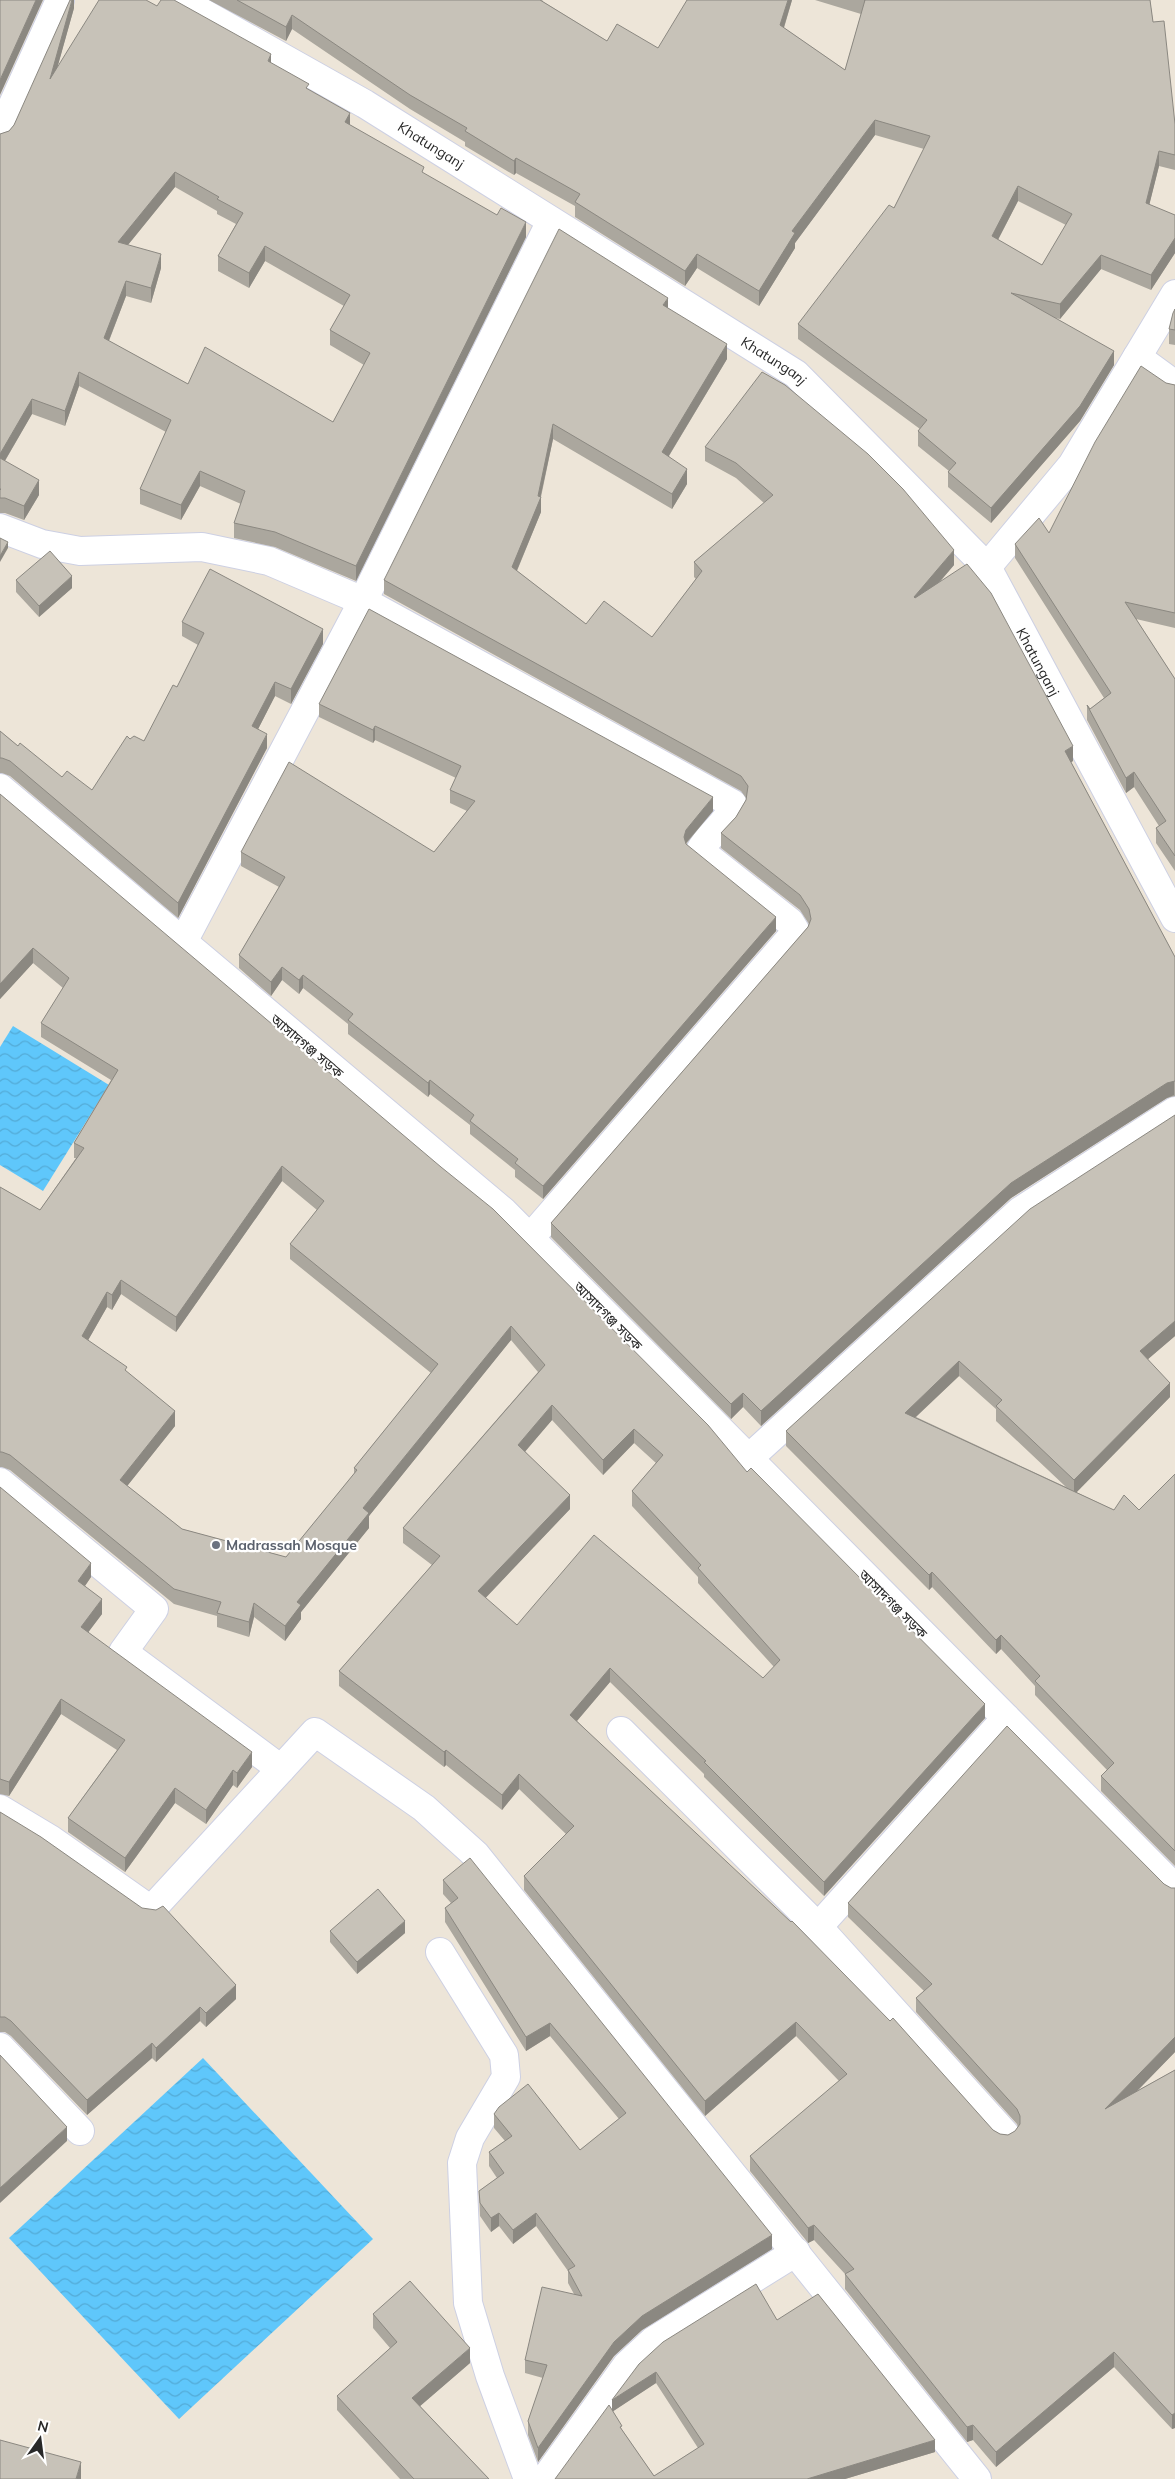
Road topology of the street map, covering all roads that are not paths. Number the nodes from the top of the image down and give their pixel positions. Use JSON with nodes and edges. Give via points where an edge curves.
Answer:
{"nodes":[{"id":1,"x":60,"y":0,"type":"edge"},
{"id":2,"x":180,"y":0,"type":"edge"},
{"id":3,"x":0,"y":133,"type":"edge"},
{"id":4,"x":551,"y":221,"type":"junction"},
{"id":5,"x":1175,"y":294,"type":"edge"},
{"id":6,"x":1137,"y":357,"type":"junction"},
{"id":7,"x":1175,"y":385,"type":"edge"},
{"id":8,"x":0,"y":528,"type":"edge"},
{"id":9,"x":987,"y":567,"type":"junction"},
{"id":10,"x":363,"y":601,"type":"junction"},
{"id":11,"x":0,"y":788,"type":"edge"},
{"id":12,"x":1175,"y":918,"type":"edge"},
{"id":13,"x":184,"y":942,"type":"junction"},
{"id":14,"x":1175,"y":1111,"type":"edge"},
{"id":15,"x":530,"y":1238,"type":"junction"},
{"id":16,"x":749,"y":1458,"type":"junction"},
{"id":17,"x":0,"y":1482,"type":"edge"},
{"id":18,"x":1006,"y":1718,"type":"junction"},
{"id":19,"x":621,"y":1731,"type":"dead end"},
{"id":20,"x":281,"y":1769,"type":"junction"},
{"id":21,"x":0,"y":1809,"type":"edge"},
{"id":22,"x":1175,"y":1888,"type":"edge"},
{"id":23,"x":818,"y":1927,"type":"junction"},
{"id":24,"x":440,"y":1952,"type":"dead end"},
{"id":25,"x":0,"y":2047,"type":"edge"},
{"id":26,"x":80,"y":2131,"type":"dead end"},
{"id":27,"x":1005,"y":2134,"type":"edge"},
{"id":28,"x":796,"y":2252,"type":"junction"},
{"id":29,"x":528,"y":2479,"type":"edge"},
{"id":30,"x":545,"y":2479,"type":"edge"},
{"id":31,"x":977,"y":2479,"type":"edge"}],
"edges":[{"from":1,"to":3,"type":"street"},
{"from":2,"to":4,"type":"street","name":"Khatunganj","via":[[365,104]]},
{"from":4,"to":9,"type":"street","name":"Khatunganj","via":[[796,374]]},
{"from":4,"to":10,"type":"street"},
{"from":5,"to":6,"type":"street"},
{"from":6,"to":7,"type":"street"},
{"from":6,"to":9,"type":"street","via":[[1072,465]]},
{"from":8,"to":10,"type":"street","via":[[42,544],[80,551],[202,547],[269,560]]},
{"from":9,"to":12,"type":"street","name":"Khatunganj"},
{"from":10,"to":13,"type":"street"},
{"from":10,"to":15,"type":"street","via":[[733,804],[731,812],[705,840],[700,851],[790,922],[796,932]]},
{"from":11,"to":13,"type":"street","name":"আসাদগঞ্জ সড়ক"},
{"from":13,"to":15,"type":"street","name":"আসাদগঞ্জ সড়ক","via":[[504,1212]]},
{"from":14,"to":16,"type":"street","via":[[1020,1211]]},
{"from":15,"to":16,"type":"street","name":"আসাদগঞ্জ সড়ক"},
{"from":16,"to":18,"type":"street","name":"আসাদগঞ্জ সড়ক"},
{"from":17,"to":20,"type":"street","via":[[154,1609],[123,1652]]},
{"from":18,"to":22,"type":"street","name":"আসাদগঞ্জ সড়ক"},
{"from":18,"to":23,"type":"street"},
{"from":19,"to":23,"type":"street"},
{"from":20,"to":21,"type":"street","via":[[151,1910],[50,1839]]},
{"from":20,"to":28,"type":"street","via":[[315,1732],[424,1808],[476,1855]]},
{"from":23,"to":27,"type":"street"},
{"from":24,"to":29,"type":"street","via":[[504,2054],[506,2077],[470,2138],[462,2163],[468,2303],[490,2376]]},
{"from":25,"to":26,"type":"street"},
{"from":28,"to":30,"type":"street","via":[[653,2340],[627,2365]]},
{"from":28,"to":31,"type":"street"}]}
